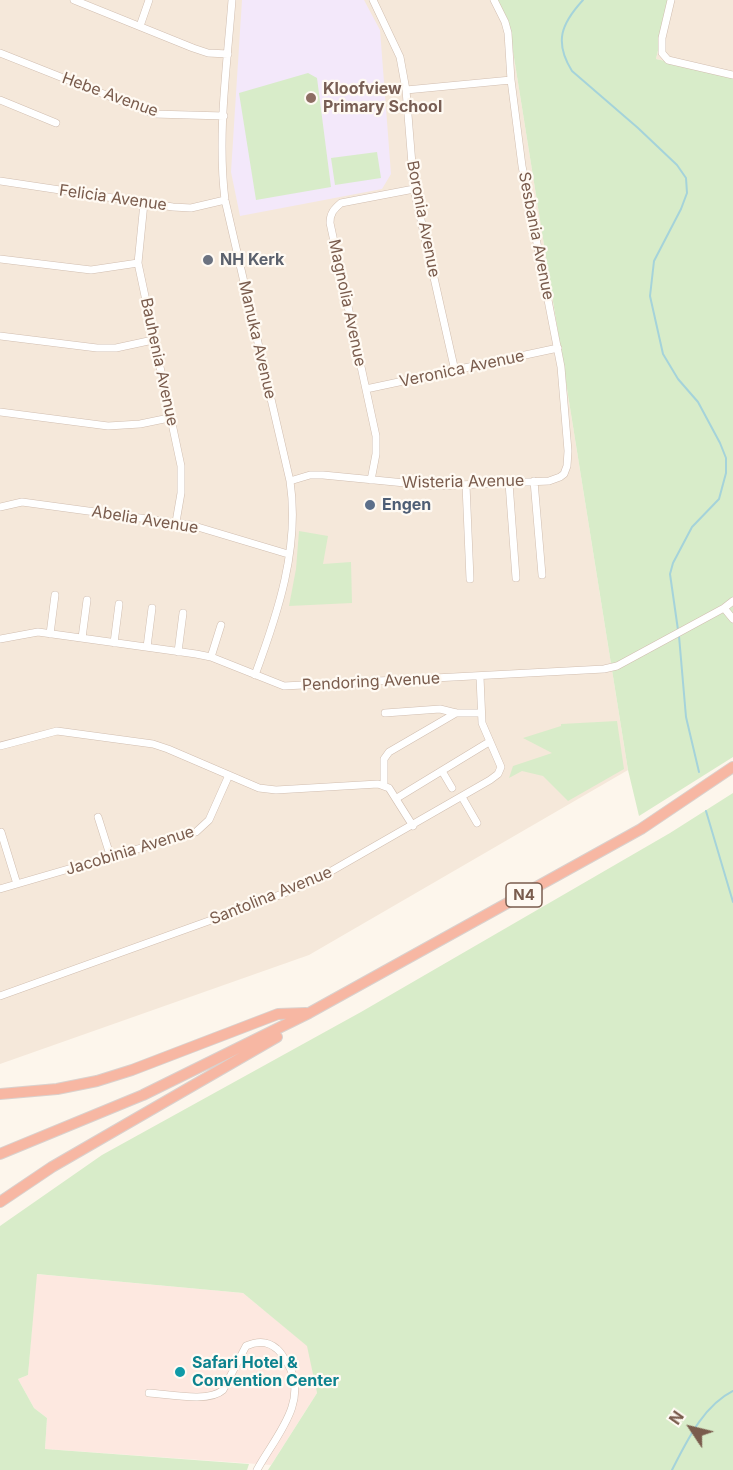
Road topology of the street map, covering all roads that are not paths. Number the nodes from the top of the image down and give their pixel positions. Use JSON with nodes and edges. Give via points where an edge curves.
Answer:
{"nodes":[{"id":1,"x":74,"y":0,"type":"edge"},
{"id":2,"x":149,"y":0,"type":"edge"},
{"id":3,"x":232,"y":0,"type":"edge"},
{"id":4,"x":373,"y":0,"type":"edge"},
{"id":5,"x":494,"y":0,"type":"edge"},
{"id":6,"x":671,"y":0,"type":"edge"},
{"id":7,"x":140,"y":26,"type":"junction"},
{"id":8,"x":0,"y":53,"type":"edge"},
{"id":9,"x":228,"y":54,"type":"junction"},
{"id":10,"x":733,"y":75,"type":"edge"},
{"id":11,"x":511,"y":80,"type":"junction"},
{"id":12,"x":406,"y":90,"type":"junction"},
{"id":13,"x":0,"y":100,"type":"edge"},
{"id":14,"x":224,"y":116,"type":"junction"},
{"id":15,"x":56,"y":123,"type":"dead end"},
{"id":16,"x":0,"y":181,"type":"edge"},
{"id":17,"x":414,"y":189,"type":"junction"},
{"id":18,"x":225,"y":200,"type":"junction"},
{"id":19,"x":144,"y":202,"type":"junction"},
{"id":20,"x":0,"y":259,"type":"edge"},
{"id":21,"x":138,"y":263,"type":"junction"},
{"id":22,"x":0,"y":336,"type":"edge"},
{"id":23,"x":153,"y":340,"type":"junction"},
{"id":24,"x":558,"y":348,"type":"junction"},
{"id":25,"x":455,"y":371,"type":"junction"},
{"id":26,"x":366,"y":389,"type":"junction"},
{"id":27,"x":0,"y":412,"type":"edge"},
{"id":28,"x":169,"y":418,"type":"junction"},
{"id":29,"x":564,"y":474,"type":"joint"},
{"id":30,"x":370,"y":480,"type":"junction"},
{"id":31,"x":290,"y":481,"type":"junction"},
{"id":32,"x":534,"y":481,"type":"junction"},
{"id":33,"x":509,"y":483,"type":"junction"},
{"id":34,"x":466,"y":485,"type":"junction"},
{"id":35,"x":0,"y":507,"type":"edge"},
{"id":36,"x":176,"y":522,"type":"junction"},
{"id":37,"x":288,"y":554,"type":"junction"},
{"id":38,"x":542,"y":575,"type":"dead end"},
{"id":39,"x":516,"y":578,"type":"dead end"},
{"id":40,"x":471,"y":579,"type":"dead end"},
{"id":41,"x":55,"y":595,"type":"dead end"},
{"id":42,"x":87,"y":600,"type":"dead end"},
{"id":43,"x":733,"y":601,"type":"edge"},
{"id":44,"x":119,"y":604,"type":"dead end"},
{"id":45,"x":152,"y":608,"type":"dead end"},
{"id":46,"x":724,"y":608,"type":"junction"},
{"id":47,"x":183,"y":613,"type":"dead end"},
{"id":48,"x":733,"y":619,"type":"edge"},
{"id":49,"x":221,"y":624,"type":"dead end"},
{"id":50,"x":50,"y":634,"type":"junction"},
{"id":51,"x":82,"y":638,"type":"junction"},
{"id":52,"x":0,"y":639,"type":"edge"},
{"id":53,"x":114,"y":643,"type":"junction"},
{"id":54,"x":147,"y":647,"type":"junction"},
{"id":55,"x":178,"y":652,"type":"junction"},
{"id":56,"x":211,"y":657,"type":"junction"},
{"id":57,"x":255,"y":675,"type":"junction"},
{"id":58,"x":480,"y":677,"type":"junction"},
{"id":59,"x":386,"y":713,"type":"dead end"},
{"id":60,"x":456,"y":713,"type":"junction"},
{"id":61,"x":481,"y":713,"type":"junction"},
{"id":62,"x":489,"y":742,"type":"junction"},
{"id":63,"x":0,"y":746,"type":"edge"},
{"id":64,"x":733,"y":766,"type":"edge"},
{"id":65,"x":442,"y":771,"type":"junction"},
{"id":66,"x":229,"y":775,"type":"junction"},
{"id":67,"x":384,"y":785,"type":"junction"},
{"id":68,"x":452,"y":788,"type":"dead end"},
{"id":69,"x":462,"y":797,"type":"junction"},
{"id":70,"x":397,"y":798,"type":"junction"},
{"id":71,"x":98,"y":817,"type":"dead end"},
{"id":72,"x":477,"y":823,"type":"dead end"},
{"id":73,"x":412,"y":826,"type":"junction"},
{"id":74,"x":1,"y":832,"type":"edge"},
{"id":75,"x":111,"y":858,"type":"junction"},
{"id":76,"x":17,"y":884,"type":"junction"},
{"id":77,"x":0,"y":889,"type":"edge"},
{"id":78,"x":0,"y":996,"type":"edge"},
{"id":79,"x":309,"y":1013,"type":"junction"},
{"id":80,"x":0,"y":1094,"type":"edge"},
{"id":81,"x":0,"y":1154,"type":"edge"},
{"id":82,"x":0,"y":1202,"type":"edge"},
{"id":83,"x":149,"y":1393,"type":"dead end"},
{"id":84,"x":257,"y":1470,"type":"edge"}],
"edges":[{"from":1,"to":7,"type":"street"},
{"from":2,"to":7,"type":"street"},
{"from":3,"to":9,"type":"street","name":"Manuka Avenue"},
{"from":4,"to":12,"type":"street","name":"Boronia Avenue","via":[[400,57]]},
{"from":5,"to":11,"type":"street","name":"Sesbania Avenue","via":[[508,33]]},
{"from":6,"to":10,"type":"street","via":[[662,53],[668,60]]},
{"from":7,"to":9,"type":"street","via":[[208,53]]},
{"from":8,"to":14,"type":"street","name":"Hebe Avenue","via":[[154,114]]},
{"from":9,"to":14,"type":"street","name":"Manuka Avenue"},
{"from":11,"to":12,"type":"street"},
{"from":11,"to":24,"type":"street","name":"Sesbania Avenue","via":[[534,230]]},
{"from":12,"to":17,"type":"street","name":"Boronia Avenue"},
{"from":13,"to":15,"type":"street"},
{"from":14,"to":18,"type":"street","name":"Manuka Avenue"},
{"from":16,"to":19,"type":"street","name":"Felicia Avenue"},
{"from":17,"to":25,"type":"street","name":"Boronia Avenue"},
{"from":17,"to":26,"type":"street","name":"Magnolia Avenue","via":[[341,203],[330,216]]},
{"from":18,"to":19,"type":"street","name":"Felicia Avenue","via":[[190,208]]},
{"from":18,"to":31,"type":"street","name":"Manuka Avenue"},
{"from":19,"to":21,"type":"street","name":"Bauhenia Avenue"},
{"from":20,"to":21,"type":"street","via":[[91,270]]},
{"from":21,"to":23,"type":"street","name":"Bauhenia Avenue"},
{"from":22,"to":23,"type":"street","via":[[97,348]]},
{"from":23,"to":28,"type":"street","name":"Bauhenia Avenue"},
{"from":24,"to":25,"type":"street","name":"Veronica Avenue"},
{"from":24,"to":29,"type":"street","name":"Sesbania Avenue","via":[[568,452]]},
{"from":25,"to":26,"type":"street","name":"Veronica Avenue"},
{"from":26,"to":30,"type":"street","name":"Magnolia Avenue","via":[[376,436]]},
{"from":27,"to":28,"type":"street","via":[[108,426]]},
{"from":28,"to":36,"type":"street","name":"Bauhenia Avenue","via":[[182,480]]},
{"from":29,"to":32,"type":"street","name":"Wisteria Avenue","via":[[552,480]]},
{"from":30,"to":31,"type":"street","name":"Wisteria Avenue","via":[[324,475]]},
{"from":30,"to":34,"type":"street","name":"Wisteria Avenue","via":[[417,486]]},
{"from":31,"to":37,"type":"street","name":"Manuka Avenue","via":[[294,507]]},
{"from":32,"to":33,"type":"street","name":"Wisteria Avenue"},
{"from":32,"to":38,"type":"street"},
{"from":33,"to":34,"type":"street","name":"Wisteria Avenue"},
{"from":33,"to":39,"type":"street"},
{"from":34,"to":40,"type":"street"},
{"from":35,"to":36,"type":"street","name":"Abelia Avenue","via":[[22,502]]},
{"from":36,"to":37,"type":"street","name":"Abelia Avenue"},
{"from":37,"to":57,"type":"street","name":"Manuka Avenue","via":[[281,600]]},
{"from":41,"to":50,"type":"street"},
{"from":42,"to":51,"type":"street"},
{"from":43,"to":46,"type":"street","name":"Pendoring Avenue"},
{"from":44,"to":53,"type":"street"},
{"from":45,"to":54,"type":"street"},
{"from":46,"to":48,"type":"street"},
{"from":46,"to":58,"type":"street","name":"Pendoring Avenue","via":[[610,669]]},
{"from":47,"to":55,"type":"street"},
{"from":49,"to":56,"type":"street"},
{"from":50,"to":51,"type":"street","name":"Pendoring Avenue"},
{"from":50,"to":52,"type":"street","name":"Pendoring Avenue"},
{"from":51,"to":53,"type":"street","name":"Pendoring Avenue"},
{"from":53,"to":54,"type":"street","name":"Pendoring Avenue"},
{"from":54,"to":55,"type":"street","name":"Pendoring Avenue"},
{"from":55,"to":56,"type":"street","name":"Pendoring Avenue"},
{"from":56,"to":57,"type":"street","name":"Pendoring Avenue"},
{"from":57,"to":58,"type":"street","name":"Pendoring Avenue","via":[[284,686]]},
{"from":58,"to":61,"type":"street","name":"Santolina Avenue"},
{"from":59,"to":60,"type":"street","via":[[440,709]]},
{"from":60,"to":61,"type":"street"},
{"from":60,"to":67,"type":"street","via":[[388,752],[384,759]]},
{"from":61,"to":62,"type":"street","name":"Santolina Avenue"},
{"from":62,"to":65,"type":"street"},
{"from":62,"to":69,"type":"street","name":"Santolina Avenue","via":[[500,770],[496,777]]},
{"from":63,"to":66,"type":"street","via":[[49,732],[65,732],[153,744]]},
{"from":64,"to":79,"type":"highway","number":"N4","via":[[641,829]]},
{"from":65,"to":68,"type":"street"},
{"from":65,"to":70,"type":"street"},
{"from":66,"to":67,"type":"street","via":[[268,790]]},
{"from":66,"to":75,"type":"street","name":"Jacobinia Avenue","via":[[209,820],[196,832]]},
{"from":67,"to":70,"type":"street"},
{"from":69,"to":72,"type":"street"},
{"from":69,"to":73,"type":"street","name":"Santolina Avenue"},
{"from":70,"to":73,"type":"street"},
{"from":71,"to":75,"type":"street"},
{"from":73,"to":78,"type":"street","name":"Santolina Avenue","via":[[314,881]]},
{"from":74,"to":76,"type":"street"},
{"from":75,"to":76,"type":"street","name":"Jacobinia Avenue"},
{"from":76,"to":77,"type":"street","name":"Jacobinia Avenue"},
{"from":79,"to":80,"type":"highway","via":[[278,1014],[97,1081]]},
{"from":79,"to":81,"type":"highway","number":"N4","via":[[143,1095]]},
{"from":79,"to":82,"type":"highway","via":[[261,1047],[52,1167]]},
{"from":83,"to":84,"type":"street","via":[[199,1397],[219,1394],[246,1346],[260,1342],[273,1346],[291,1369],[295,1400]]}]}
